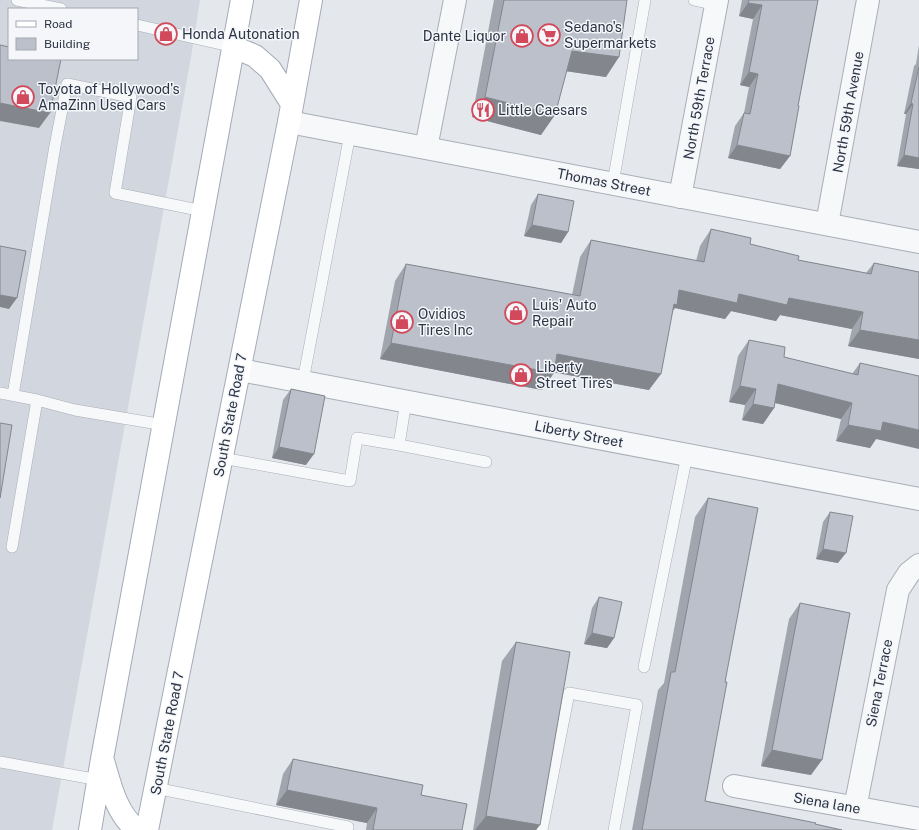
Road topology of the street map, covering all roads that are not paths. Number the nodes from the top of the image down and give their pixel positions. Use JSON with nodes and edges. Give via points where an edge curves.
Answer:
{"nodes":[{"id":1,"x":17,"y":0,"type":"edge"},
{"id":2,"x":242,"y":0,"type":"edge"},
{"id":3,"x":311,"y":0,"type":"edge"},
{"id":4,"x":454,"y":0,"type":"edge"},
{"id":5,"x":645,"y":0,"type":"edge"},
{"id":6,"x":694,"y":0,"type":"edge"},
{"id":7,"x":868,"y":0,"type":"edge"},
{"id":8,"x":716,"y":2,"type":"edge"},
{"id":9,"x":56,"y":8,"type":"edge"},
{"id":10,"x":138,"y":25,"type":"edge"},
{"id":11,"x":234,"y":47,"type":"junction"},
{"id":12,"x":290,"y":113,"type":"junction"},
{"id":13,"x":350,"y":134,"type":"junction"},
{"id":14,"x":426,"y":148,"type":"junction"},
{"id":15,"x":612,"y":184,"type":"junction"},
{"id":16,"x":680,"y":197,"type":"junction"},
{"id":17,"x":203,"y":211,"type":"junction"},
{"id":18,"x":827,"y":224,"type":"junction"},
{"id":19,"x":919,"y":242,"type":"edge"},
{"id":20,"x":240,"y":370,"type":"junction"},
{"id":21,"x":303,"y":381,"type":"junction"},
{"id":22,"x":0,"y":393,"type":"edge"},
{"id":23,"x":13,"y":395,"type":"junction"},
{"id":24,"x":36,"y":400,"type":"junction"},
{"id":25,"x":406,"y":401,"type":"junction"},
{"id":26,"x":164,"y":425,"type":"junction"},
{"id":27,"x":399,"y":445,"type":"junction"},
{"id":28,"x":688,"y":455,"type":"junction"},
{"id":29,"x":222,"y":458,"type":"junction"},
{"id":30,"x":486,"y":462,"type":"dead end"},
{"id":31,"x":919,"y":499,"type":"edge"},
{"id":32,"x":12,"y":547,"type":"dead end"},
{"id":33,"x":919,"y":565,"type":"edge"},
{"id":34,"x":644,"y":667,"type":"dead end"},
{"id":35,"x":0,"y":762,"type":"edge"},
{"id":36,"x":101,"y":770,"type":"junction"},
{"id":37,"x":734,"y":786,"type":"dead end"},
{"id":38,"x":156,"y":788,"type":"junction"},
{"id":39,"x":855,"y":808,"type":"junction"},
{"id":40,"x":919,"y":819,"type":"edge"},
{"id":41,"x":90,"y":830,"type":"edge"},
{"id":42,"x":137,"y":830,"type":"edge"},
{"id":43,"x":147,"y":830,"type":"edge"},
{"id":44,"x":347,"y":830,"type":"edge"},
{"id":45,"x":542,"y":830,"type":"edge"},
{"id":46,"x":614,"y":830,"type":"edge"}],
"edges":[{"from":1,"to":9,"type":"lane"},
{"from":2,"to":11,"type":"main road"},
{"from":3,"to":12,"type":"main road","name":"South State Road 7"},
{"from":4,"to":14,"type":"street"},
{"from":5,"to":15,"type":"lane"},
{"from":6,"to":8,"type":"lane"},
{"from":7,"to":18,"type":"street","name":"North 59th Avenue"},
{"from":8,"to":16,"type":"street","name":"North 59th Terrace"},
{"from":10,"to":11,"type":"lane"},
{"from":11,"to":12,"type":"main road","via":[[255,56],[270,69]]},
{"from":11,"to":17,"type":"main road"},
{"from":12,"to":13,"type":"street","name":"Thomas Street"},
{"from":12,"to":20,"type":"main road","name":"South State Road 7"},
{"from":13,"to":14,"type":"street","name":"Thomas Street"},
{"from":13,"to":21,"type":"lane"},
{"from":14,"to":15,"type":"street","name":"Thomas Street"},
{"from":15,"to":16,"type":"street","name":"Thomas Street"},
{"from":16,"to":18,"type":"street","name":"Thomas Street"},
{"from":17,"to":23,"type":"lane","via":[[115,193],[131,97],[67,84]]},
{"from":17,"to":26,"type":"main road"},
{"from":18,"to":19,"type":"street","name":"Thomas Street"},
{"from":20,"to":21,"type":"street","name":"Liberty Street"},
{"from":20,"to":29,"type":"main road","name":"South State Road 7"},
{"from":21,"to":25,"type":"street","name":"Liberty Street"},
{"from":22,"to":23,"type":"lane"},
{"from":23,"to":24,"type":"lane"},
{"from":24,"to":26,"type":"lane","via":[[74,410]]},
{"from":24,"to":32,"type":"lane"},
{"from":25,"to":27,"type":"lane"},
{"from":25,"to":28,"type":"street","name":"Liberty Street"},
{"from":26,"to":36,"type":"main road"},
{"from":27,"to":29,"type":"lane","via":[[357,438],[350,481]]},
{"from":27,"to":30,"type":"lane"},
{"from":28,"to":31,"type":"street","name":"Liberty Street"},
{"from":28,"to":34,"type":"lane"},
{"from":29,"to":38,"type":"main road","name":"South State Road 7"},
{"from":33,"to":39,"type":"street","name":"Siena Terrace","via":[[909,573],[898,590]]},
{"from":35,"to":36,"type":"lane"},
{"from":36,"to":41,"type":"main road"},
{"from":36,"to":42,"type":"main road","via":[[122,813]]},
{"from":37,"to":39,"type":"street","name":"Siena lane"},
{"from":38,"to":43,"type":"main road","name":"South State Road 7"},
{"from":38,"to":44,"type":"lane","via":[[348,827]]},
{"from":39,"to":40,"type":"street","name":"Siena lane"},
{"from":45,"to":46,"type":"lane","via":[[569,694],[637,705]]}]}
